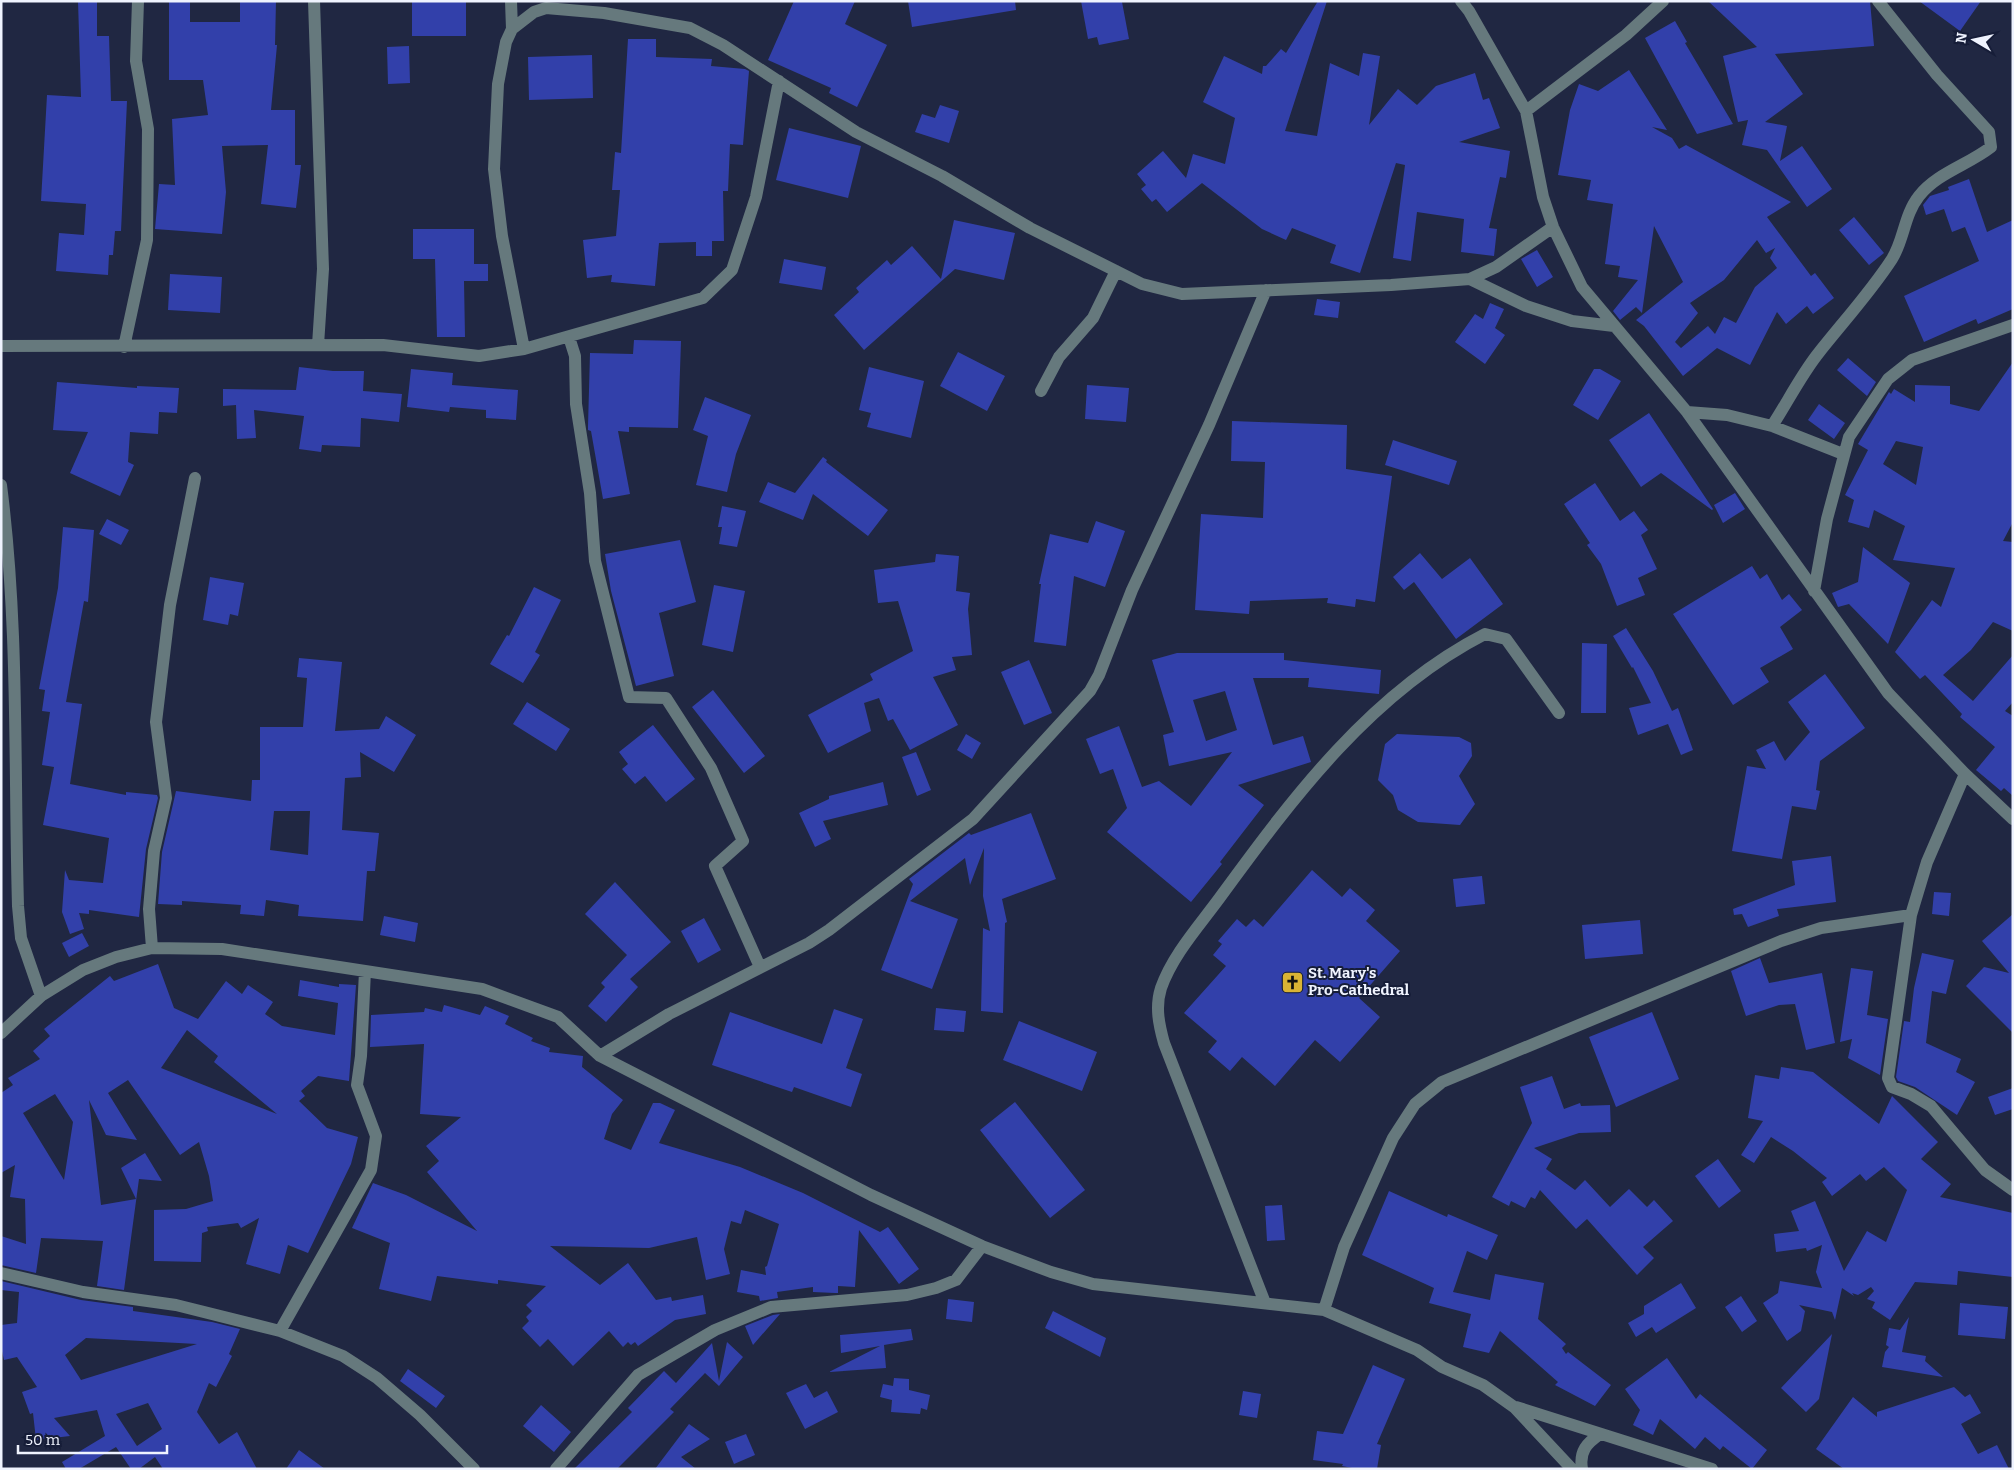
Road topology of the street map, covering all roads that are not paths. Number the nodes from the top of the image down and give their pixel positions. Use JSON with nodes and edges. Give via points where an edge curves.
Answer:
{"nodes":[{"id":1,"x":138,"y":1,"type":"edge"},
{"id":2,"x":314,"y":1,"type":"edge"},
{"id":3,"x":511,"y":1,"type":"edge"},
{"id":4,"x":1461,"y":1,"type":"edge"},
{"id":5,"x":1663,"y":1,"type":"edge"},
{"id":6,"x":1878,"y":1,"type":"edge"},
{"id":7,"x":512,"y":29,"type":"junction"},
{"id":8,"x":778,"y":81,"type":"junction"},
{"id":9,"x":1526,"y":111,"type":"junction"},
{"id":10,"x":1553,"y":227,"type":"junction"},
{"id":11,"x":1116,"y":271,"type":"junction"},
{"id":12,"x":1470,"y":279,"type":"junction"},
{"id":13,"x":1266,"y":290,"type":"junction"},
{"id":14,"x":1614,"y":326,"type":"junction"},
{"id":15,"x":2013,"y":326,"type":"edge"},
{"id":16,"x":569,"y":337,"type":"junction"},
{"id":17,"x":318,"y":345,"type":"junction"},
{"id":18,"x":1,"y":346,"type":"edge"},
{"id":19,"x":124,"y":347,"type":"junction"},
{"id":20,"x":524,"y":349,"type":"junction"},
{"id":21,"x":1041,"y":391,"type":"dead end"},
{"id":22,"x":1687,"y":412,"type":"junction"},
{"id":23,"x":1772,"y":426,"type":"junction"},
{"id":24,"x":1844,"y":454,"type":"junction"},
{"id":25,"x":195,"y":478,"type":"dead end"},
{"id":26,"x":2,"y":493,"type":"edge"},
{"id":27,"x":1814,"y":591,"type":"junction"},
{"id":28,"x":1559,"y":713,"type":"dead end"},
{"id":29,"x":1965,"y":774,"type":"junction"},
{"id":30,"x":2013,"y":819,"type":"edge"},
{"id":31,"x":1911,"y":915,"type":"junction"},
{"id":32,"x":152,"y":948,"type":"junction"},
{"id":33,"x":760,"y":967,"type":"junction"},
{"id":34,"x":365,"y":971,"type":"junction"},
{"id":35,"x":41,"y":996,"type":"junction"},
{"id":36,"x":1,"y":1033,"type":"edge"},
{"id":37,"x":600,"y":1056,"type":"junction"},
{"id":38,"x":2013,"y":1190,"type":"edge"},
{"id":39,"x":982,"y":1246,"type":"junction"},
{"id":40,"x":1,"y":1274,"type":"edge"},
{"id":41,"x":1265,"y":1303,"type":"junction"},
{"id":42,"x":1324,"y":1310,"type":"junction"},
{"id":43,"x":280,"y":1331,"type":"junction"},
{"id":44,"x":1514,"y":1407,"type":"junction"},
{"id":45,"x":1600,"y":1434,"type":"junction"},
{"id":46,"x":474,"y":1469,"type":"edge"},
{"id":47,"x":556,"y":1469,"type":"edge"},
{"id":48,"x":1572,"y":1469,"type":"edge"},
{"id":49,"x":1582,"y":1469,"type":"edge"},
{"id":50,"x":1712,"y":1469,"type":"edge"}],
"edges":[{"from":1,"to":19,"type":"street","via":[[136,61],[148,129],[147,240]]},
{"from":2,"to":17,"type":"street","via":[[323,269]]},
{"from":3,"to":7,"type":"street"},
{"from":4,"to":9,"type":"street"},
{"from":5,"to":9,"type":"street","via":[[1626,35]]},
{"from":6,"to":23,"type":"street","via":[[1937,75],[1989,132],[1991,147],[1939,178],[1919,196],[1904,222],[1894,255],[1877,282],[1816,357]]},
{"from":7,"to":8,"type":"street","via":[[534,12],[546,8],[604,12],[690,28],[724,45]]},
{"from":7,"to":20,"type":"street","via":[[506,42],[498,84],[494,169],[502,236]]},
{"from":8,"to":11,"type":"street","via":[[856,132],[942,176],[1030,228]]},
{"from":8,"to":16,"type":"street","via":[[756,197],[732,270],[703,298]]},
{"from":9,"to":10,"type":"street"},
{"from":10,"to":12,"type":"street","via":[[1496,267]]},
{"from":10,"to":14,"type":"street","via":[[1582,287]]},
{"from":11,"to":13,"type":"street","via":[[1142,284],[1182,294]]},
{"from":11,"to":21,"type":"street","via":[[1093,318],[1059,357]]},
{"from":12,"to":13,"type":"street"},
{"from":12,"to":14,"type":"street","via":[[1526,306],[1572,321]]},
{"from":13,"to":33,"type":"street","via":[[1090,692],[972,819],[829,930]]},
{"from":14,"to":22,"type":"street"},
{"from":15,"to":24,"type":"street","via":[[1912,360],[1888,379],[1864,412],[1849,436]]},
{"from":16,"to":20,"type":"street"},
{"from":16,"to":33,"type":"street","via":[[575,356],[576,404],[590,493],[595,561],[628,697],[666,698],[711,768],[743,841],[715,866]]},
{"from":17,"to":19,"type":"street"},
{"from":17,"to":20,"type":"street","via":[[383,345],[479,356]]},
{"from":18,"to":19,"type":"street"},
{"from":22,"to":23,"type":"street","via":[[1727,415]]},
{"from":22,"to":27,"type":"street"},
{"from":23,"to":24,"type":"street"},
{"from":24,"to":27,"type":"street","via":[[1827,519]]},
{"from":25,"to":32,"type":"street","via":[[170,605],[156,722],[166,798],[154,851],[148,908]]},
{"from":26,"to":35,"type":"street","via":[[11,572],[18,906],[22,938]]},
{"from":27,"to":29,"type":"street","via":[[1888,693]]},
{"from":28,"to":41,"type":"street","via":[[1506,639],[1485,634],[1465,644],[1398,692],[1336,749],[1265,836],[1173,962],[1161,988],[1158,1022]]},
{"from":29,"to":30,"type":"street"},
{"from":29,"to":31,"type":"street","via":[[1927,862]]},
{"from":31,"to":38,"type":"street","via":[[1888,1078],[1892,1087],[1931,1106],[1985,1170]]},
{"from":31,"to":42,"type":"street","via":[[1821,928],[1781,941],[1442,1082],[1415,1104],[1393,1138],[1344,1247]]},
{"from":32,"to":34,"type":"street","via":[[222,949]]},
{"from":32,"to":35,"type":"street","via":[[83,970]]},
{"from":33,"to":37,"type":"street","via":[[669,1014]]},
{"from":34,"to":37,"type":"street","via":[[482,989],[558,1017]]},
{"from":34,"to":43,"type":"street","via":[[357,1085],[376,1136],[371,1170]]},
{"from":35,"to":36,"type":"street"},
{"from":37,"to":39,"type":"street","via":[[871,1195]]},
{"from":39,"to":41,"type":"street","via":[[1093,1284]]},
{"from":39,"to":47,"type":"street","via":[[956,1280],[936,1288],[908,1295],[771,1307],[715,1330],[638,1376]]},
{"from":40,"to":43,"type":"street","via":[[83,1292],[176,1305]]},
{"from":41,"to":42,"type":"street"},
{"from":42,"to":44,"type":"street","via":[[1417,1350],[1442,1367],[1483,1385]]},
{"from":43,"to":46,"type":"street","via":[[343,1356],[377,1378]]},
{"from":44,"to":45,"type":"street"},
{"from":44,"to":48,"type":"street"},
{"from":45,"to":49,"type":"street","via":[[1582,1452]]},
{"from":45,"to":50,"type":"street"}]}
